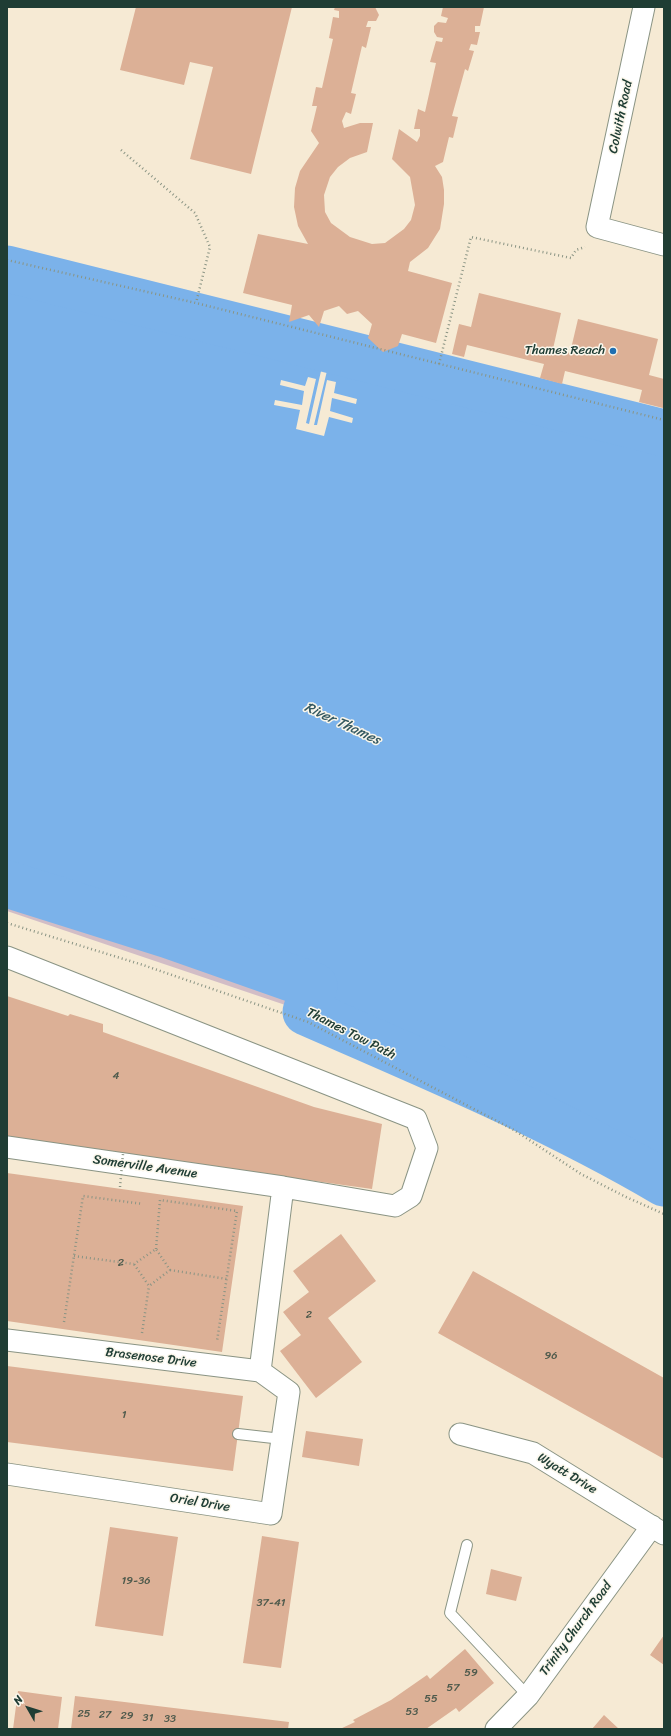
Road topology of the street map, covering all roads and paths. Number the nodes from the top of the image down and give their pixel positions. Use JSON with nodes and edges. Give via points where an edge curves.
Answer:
{"nodes":[{"id":1,"x":644,"y":7,"type":"edge"},
{"id":2,"x":121,"y":150,"type":"dead end"},
{"id":3,"x":593,"y":236,"type":"junction"},
{"id":4,"x":664,"y":245,"type":"edge"},
{"id":5,"x":7,"y":260,"type":"edge"},
{"id":6,"x":196,"y":303,"type":"junction"},
{"id":7,"x":439,"y":364,"type":"junction"},
{"id":8,"x":664,"y":420,"type":"edge"},
{"id":9,"x":7,"y":923,"type":"edge"},
{"id":10,"x":7,"y":957,"type":"edge"},
{"id":11,"x":7,"y":1147,"type":"edge"},
{"id":12,"x":123,"y":1154,"type":"dead end"},
{"id":13,"x":120,"y":1187,"type":"dead end"},
{"id":14,"x":283,"y":1187,"type":"junction"},
{"id":15,"x":143,"y":1204,"type":"dead end"},
{"id":16,"x":664,"y":1214,"type":"edge"},
{"id":17,"x":156,"y":1249,"type":"junction"},
{"id":18,"x":74,"y":1256,"type":"junction"},
{"id":19,"x":134,"y":1264,"type":"junction"},
{"id":20,"x":170,"y":1270,"type":"junction"},
{"id":21,"x":227,"y":1279,"type":"junction"},
{"id":22,"x":149,"y":1286,"type":"junction"},
{"id":23,"x":72,"y":1324,"type":"dead end"},
{"id":24,"x":134,"y":1333,"type":"dead end"},
{"id":25,"x":7,"y":1340,"type":"edge"},
{"id":26,"x":211,"y":1340,"type":"dead end"},
{"id":27,"x":260,"y":1371,"type":"junction"},
{"id":28,"x":289,"y":1392,"type":"joint"},
{"id":29,"x":238,"y":1434,"type":"dead end"},
{"id":30,"x":460,"y":1434,"type":"dead end"},
{"id":31,"x":282,"y":1439,"type":"junction"},
{"id":32,"x":7,"y":1474,"type":"edge"},
{"id":33,"x":658,"y":1530,"type":"edge"},
{"id":34,"x":467,"y":1545,"type":"dead end"},
{"id":35,"x":528,"y":1696,"type":"junction"},
{"id":36,"x":496,"y":1729,"type":"edge"}],
"edges":[{"from":1,"to":3,"type":"street","name":"Colwith Road"},
{"from":2,"to":6,"type":"path","via":[[195,213],[210,247]]},
{"from":3,"to":4,"type":"street"},
{"from":3,"to":7,"type":"path","via":[[570,258],[471,237]]},
{"from":5,"to":6,"type":"path"},
{"from":6,"to":7,"type":"path"},
{"from":7,"to":8,"type":"path"},
{"from":9,"to":16,"type":"path","name":"Thames Tow Path","via":[[144,965],[308,1022],[514,1130],[539,1144],[581,1174]]},
{"from":10,"to":14,"type":"street","name":"Somerville Avenue","via":[[416,1119],[427,1148],[411,1196],[395,1206]]},
{"from":11,"to":14,"type":"street","name":"Somerville Avenue"},
{"from":12,"to":13,"type":"path","bridge":true},
{"from":14,"to":27,"type":"street"},
{"from":15,"to":18,"type":"path","via":[[83,1196]]},
{"from":17,"to":19,"type":"path"},
{"from":17,"to":20,"type":"path"},
{"from":17,"to":21,"type":"path","via":[[160,1200],[237,1211]]},
{"from":18,"to":19,"type":"path"},
{"from":18,"to":23,"type":"path","via":[[64,1323]]},
{"from":19,"to":22,"type":"path"},
{"from":20,"to":21,"type":"path"},
{"from":20,"to":22,"type":"path"},
{"from":21,"to":26,"type":"path","via":[[218,1342]]},
{"from":22,"to":24,"type":"path","via":[[142,1334]]},
{"from":25,"to":27,"type":"street","name":"Brasenose Drive"},
{"from":27,"to":28,"type":"street","name":"Brasenose Drive"},
{"from":28,"to":31,"type":"street","name":"Oriel Drive"},
{"from":29,"to":31,"type":"lane"},
{"from":30,"to":33,"type":"street","name":"Wyatt Drive","via":[[533,1453]]},
{"from":31,"to":32,"type":"street","name":"Oriel Drive","via":[[271,1514]]},
{"from":33,"to":35,"type":"street","name":"Trinity Church Road"},
{"from":34,"to":35,"type":"lane","via":[[450,1613]]},
{"from":35,"to":36,"type":"street","name":"Trinity Church Road"}]}
